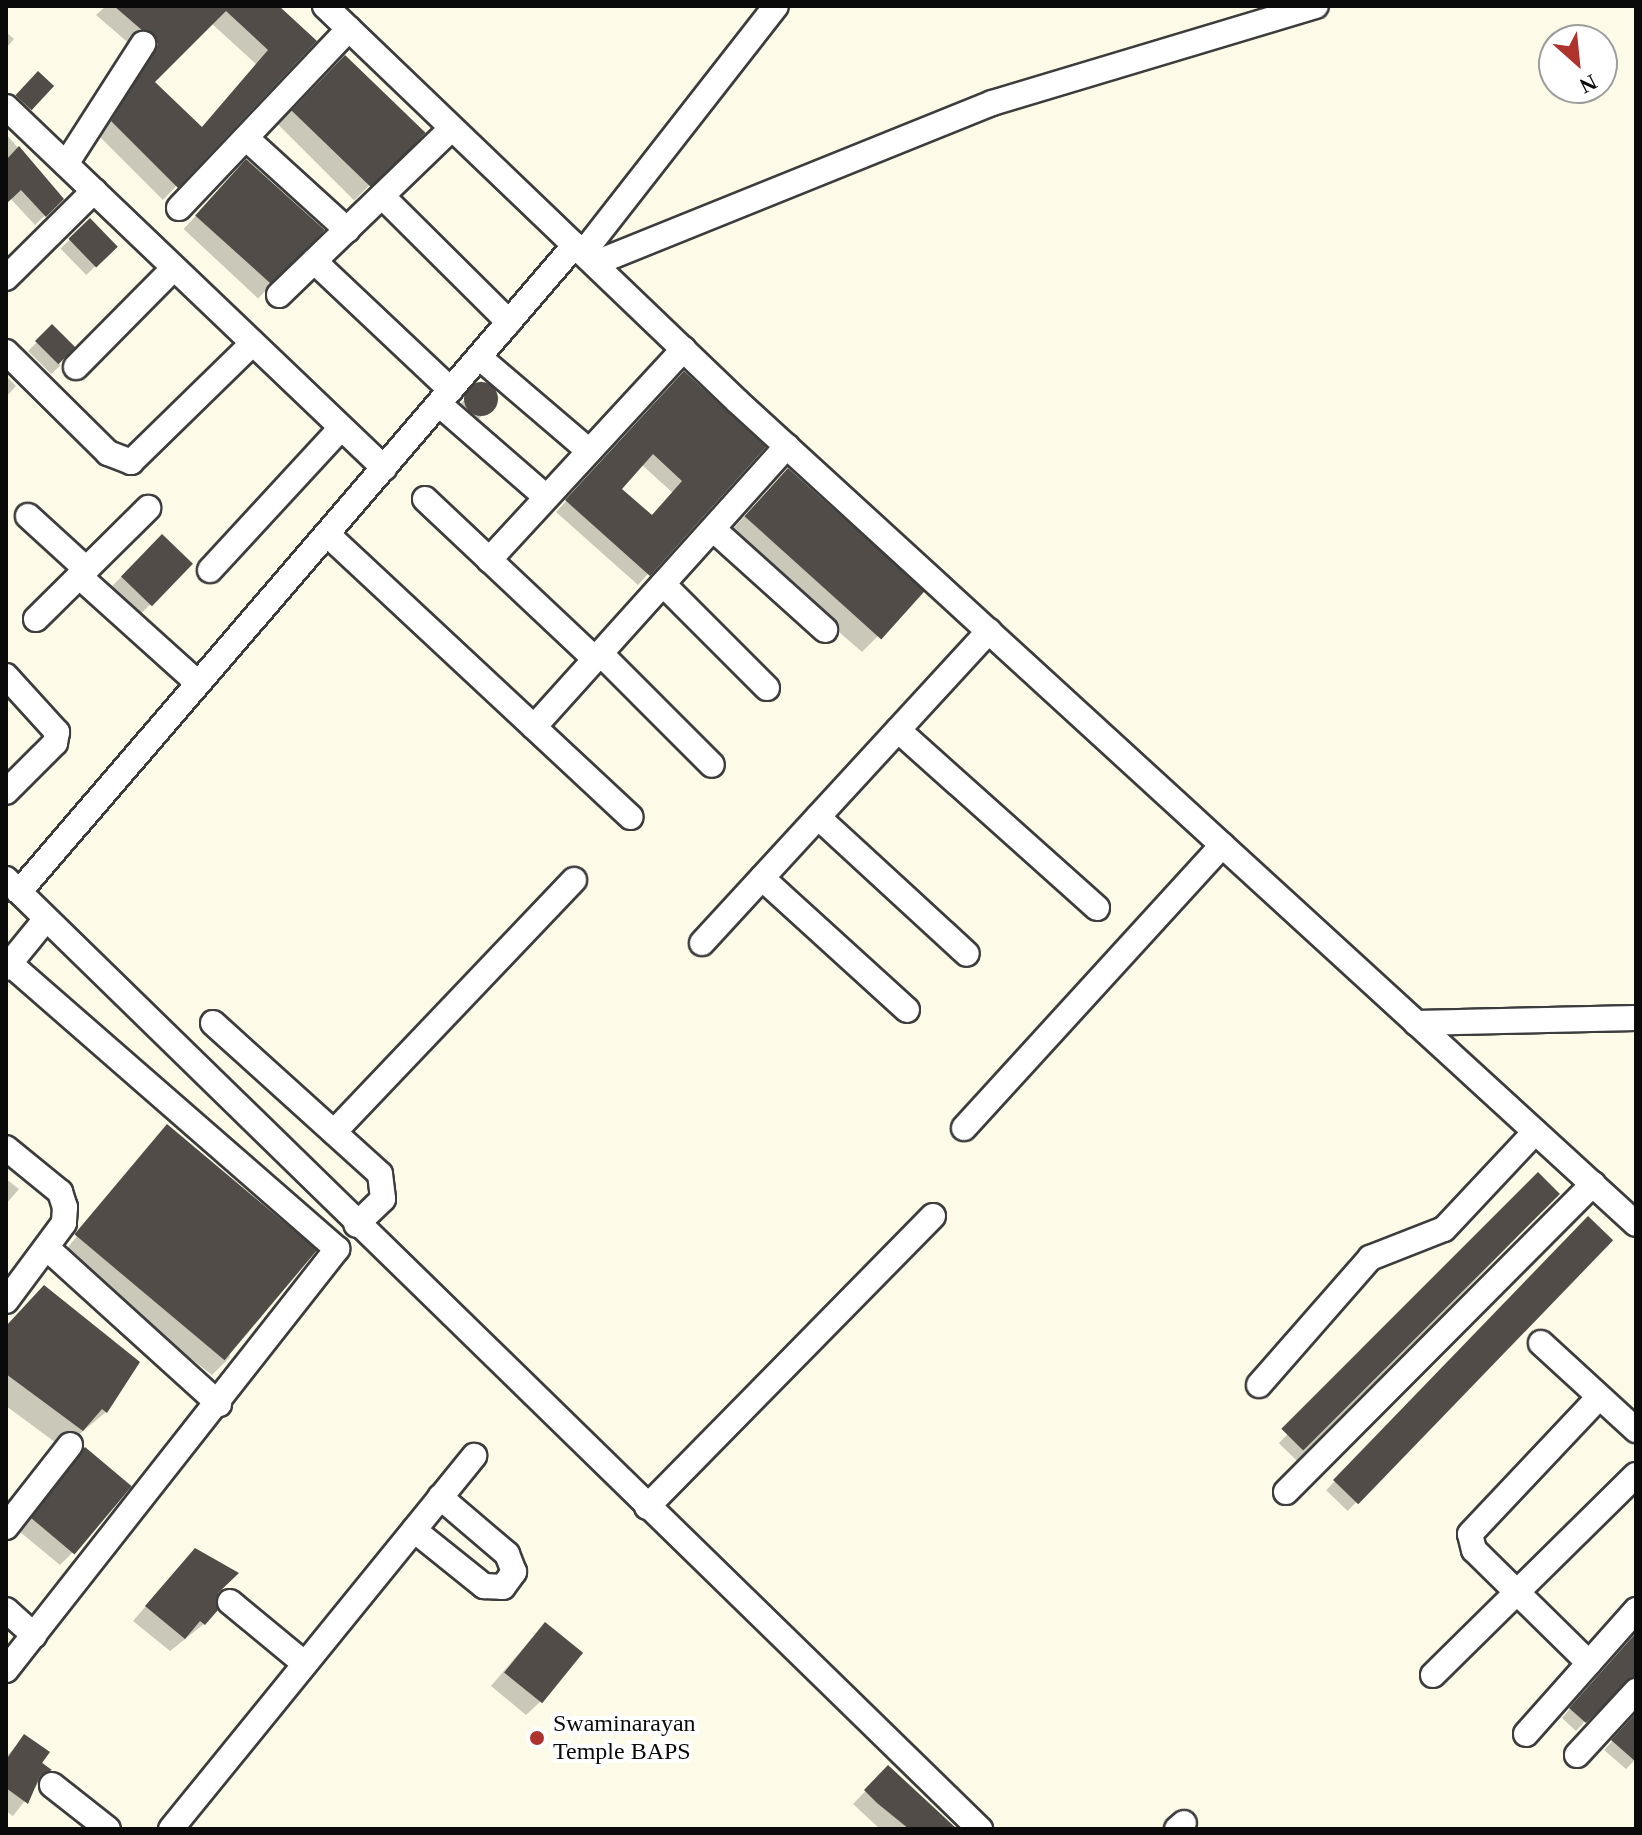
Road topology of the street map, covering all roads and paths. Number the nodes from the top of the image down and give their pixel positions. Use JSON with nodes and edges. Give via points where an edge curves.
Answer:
{"nodes":[{"id":1,"x":325,"y":6,"type":"edge"},
{"id":2,"x":776,"y":6,"type":"edge"},
{"id":3,"x":1316,"y":6,"type":"edge"},
{"id":4,"x":349,"y":29,"type":"junction"},
{"id":5,"x":143,"y":44,"type":"dead end"},
{"id":6,"x":11,"y":122,"type":"edge"},
{"id":7,"x":106,"y":125,"type":"dead end"},
{"id":8,"x":452,"y":128,"type":"junction"},
{"id":9,"x":246,"y":138,"type":"junction"},
{"id":10,"x":66,"y":164,"type":"junction"},
{"id":11,"x":94,"y":191,"type":"junction"},
{"id":12,"x":382,"y":196,"type":"junction"},
{"id":13,"x":179,"y":208,"type":"dead end"},
{"id":14,"x":347,"y":230,"type":"junction"},
{"id":15,"x":585,"y":254,"type":"junction"},
{"id":16,"x":314,"y":261,"type":"junction"},
{"id":17,"x":174,"y":268,"type":"junction"},
{"id":18,"x":6,"y":278,"type":"edge"},
{"id":19,"x":279,"y":295,"type":"dead end"},
{"id":20,"x":509,"y":322,"type":"junction"},
{"id":21,"x":253,"y":343,"type":"junction"},
{"id":22,"x":684,"y":349,"type":"junction"},
{"id":23,"x":6,"y":352,"type":"edge"},
{"id":24,"x":479,"y":357,"type":"junction"},
{"id":25,"x":76,"y":367,"type":"dead end"},
{"id":26,"x":445,"y":397,"type":"junction"},
{"id":27,"x":341,"y":428,"type":"junction"},
{"id":28,"x":787,"y":446,"type":"junction"},
{"id":29,"x":588,"y":450,"type":"junction"},
{"id":30,"x":384,"y":468,"type":"junction"},
{"id":31,"x":546,"y":497,"type":"junction"},
{"id":32,"x":425,"y":499,"type":"dead end"},
{"id":33,"x":148,"y":508,"type":"dead end"},
{"id":34,"x":28,"y":516,"type":"dead end"},
{"id":35,"x":713,"y":529,"type":"junction"},
{"id":36,"x":327,"y":534,"type":"junction"},
{"id":37,"x":489,"y":560,"type":"junction"},
{"id":38,"x":210,"y":570,"type":"dead end"},
{"id":39,"x":82,"y":573,"type":"junction"},
{"id":40,"x":663,"y":584,"type":"junction"},
{"id":41,"x":36,"y":619,"type":"dead end"},
{"id":42,"x":825,"y":630,"type":"dead end"},
{"id":43,"x":989,"y":631,"type":"junction"},
{"id":44,"x":598,"y":656,"type":"junction"},
{"id":45,"x":6,"y":676,"type":"edge"},
{"id":46,"x":198,"y":683,"type":"junction"},
{"id":47,"x":767,"y":688,"type":"dead end"},
{"id":48,"x":534,"y":727,"type":"junction"},
{"id":49,"x":898,"y":730,"type":"junction"},
{"id":50,"x":712,"y":765,"type":"dead end"},
{"id":51,"x":6,"y":792,"type":"edge"},
{"id":52,"x":631,"y":817,"type":"dead end"},
{"id":53,"x":818,"y":817,"type":"junction"},
{"id":54,"x":1222,"y":845,"type":"junction"},
{"id":55,"x":762,"y":878,"type":"junction"},
{"id":56,"x":574,"y":880,"type":"dead end"},
{"id":57,"x":12,"y":885,"type":"edge"},
{"id":58,"x":1097,"y":908,"type":"dead end"},
{"id":59,"x":46,"y":919,"type":"junction"},
{"id":60,"x":702,"y":943,"type":"dead end"},
{"id":61,"x":967,"y":954,"type":"dead end"},
{"id":62,"x":8,"y":966,"type":"edge"},
{"id":63,"x":907,"y":1010,"type":"dead end"},
{"id":64,"x":1636,"y":1018,"type":"edge"},
{"id":65,"x":213,"y":1023,"type":"dead end"},
{"id":66,"x":1416,"y":1023,"type":"junction"},
{"id":67,"x":964,"y":1128,"type":"dead end"},
{"id":68,"x":334,"y":1132,"type":"junction"},
{"id":69,"x":1535,"y":1132,"type":"junction"},
{"id":70,"x":6,"y":1148,"type":"edge"},
{"id":71,"x":1593,"y":1184,"type":"junction"},
{"id":72,"x":933,"y":1216,"type":"dead end"},
{"id":73,"x":1636,"y":1224,"type":"edge"},
{"id":74,"x":356,"y":1225,"type":"junction"},
{"id":75,"x":48,"y":1249,"type":"junction"},
{"id":76,"x":6,"y":1301,"type":"edge"},
{"id":77,"x":1541,"y":1343,"type":"dead end"},
{"id":78,"x":1259,"y":1385,"type":"dead end"},
{"id":79,"x":1599,"y":1397,"type":"junction"},
{"id":80,"x":219,"y":1404,"type":"junction"},
{"id":81,"x":1632,"y":1420,"type":"edge"},
{"id":82,"x":70,"y":1445,"type":"dead end"},
{"id":83,"x":474,"y":1456,"type":"dead end"},
{"id":84,"x":1636,"y":1475,"type":"edge"},
{"id":85,"x":1286,"y":1492,"type":"dead end"},
{"id":86,"x":440,"y":1497,"type":"junction"},
{"id":87,"x":647,"y":1507,"type":"junction"},
{"id":88,"x":6,"y":1527,"type":"edge"},
{"id":89,"x":414,"y":1530,"type":"junction"},
{"id":90,"x":1516,"y":1593,"type":"junction"},
{"id":91,"x":230,"y":1602,"type":"dead end"},
{"id":92,"x":6,"y":1610,"type":"edge"},
{"id":93,"x":1636,"y":1610,"type":"edge"},
{"id":94,"x":34,"y":1635,"type":"junction"},
{"id":95,"x":1589,"y":1663,"type":"junction"},
{"id":96,"x":305,"y":1664,"type":"junction"},
{"id":97,"x":6,"y":1670,"type":"edge"},
{"id":98,"x":1433,"y":1675,"type":"dead end"},
{"id":99,"x":1636,"y":1691,"type":"edge"},
{"id":100,"x":1526,"y":1734,"type":"dead end"},
{"id":101,"x":1577,"y":1755,"type":"dead end"},
{"id":102,"x":52,"y":1785,"type":"dead end"},
{"id":103,"x":178,"y":1826,"type":"edge"},
{"id":104,"x":108,"y":1829,"type":"edge"},
{"id":105,"x":980,"y":1829,"type":"edge"}],
"edges":[{"from":1,"to":4,"type":"street"},
{"from":2,"to":15,"type":"street"},
{"from":3,"to":15,"type":"street","via":[[992,103]]},
{"from":4,"to":8,"type":"street"},
{"from":4,"to":9,"type":"street"},
{"from":5,"to":10,"type":"street"},
{"from":6,"to":10,"type":"street"},
{"from":7,"to":10,"type":"street"},
{"from":8,"to":12,"type":"street"},
{"from":8,"to":15,"type":"street"},
{"from":9,"to":13,"type":"street"},
{"from":9,"to":14,"type":"street"},
{"from":10,"to":11,"type":"street"},
{"from":11,"to":17,"type":"street"},
{"from":11,"to":18,"type":"street"},
{"from":12,"to":14,"type":"street"},
{"from":12,"to":20,"type":"street"},
{"from":14,"to":16,"type":"street"},
{"from":15,"to":20,"type":"street"},
{"from":15,"to":22,"type":"street"},
{"from":16,"to":19,"type":"street"},
{"from":16,"to":26,"type":"street"},
{"from":17,"to":21,"type":"street"},
{"from":17,"to":25,"type":"street"},
{"from":20,"to":24,"type":"street"},
{"from":21,"to":23,"type":"street","via":[[131,462],[108,453]]},
{"from":21,"to":27,"type":"street"},
{"from":22,"to":28,"type":"street"},
{"from":22,"to":29,"type":"street"},
{"from":24,"to":26,"type":"street"},
{"from":24,"to":29,"type":"street"},
{"from":26,"to":30,"type":"street"},
{"from":26,"to":31,"type":"street"},
{"from":27,"to":30,"type":"street"},
{"from":27,"to":38,"type":"street"},
{"from":28,"to":35,"type":"street"},
{"from":28,"to":43,"type":"street"},
{"from":29,"to":31,"type":"street"},
{"from":30,"to":36,"type":"street"},
{"from":31,"to":37,"type":"street"},
{"from":32,"to":37,"type":"street"},
{"from":33,"to":39,"type":"street"},
{"from":34,"to":39,"type":"street"},
{"from":35,"to":40,"type":"street"},
{"from":35,"to":42,"type":"street"},
{"from":36,"to":46,"type":"street"},
{"from":36,"to":48,"type":"street"},
{"from":37,"to":44,"type":"street"},
{"from":39,"to":41,"type":"street"},
{"from":39,"to":46,"type":"street"},
{"from":40,"to":44,"type":"street"},
{"from":40,"to":47,"type":"street"},
{"from":43,"to":49,"type":"street"},
{"from":43,"to":54,"type":"street"},
{"from":44,"to":48,"type":"street"},
{"from":44,"to":50,"type":"street"},
{"from":45,"to":51,"type":"street","via":[[57,732]]},
{"from":46,"to":57,"type":"street"},
{"from":48,"to":52,"type":"street"},
{"from":49,"to":53,"type":"street"},
{"from":49,"to":58,"type":"street"},
{"from":53,"to":55,"type":"street"},
{"from":53,"to":61,"type":"street"},
{"from":54,"to":66,"type":"street"},
{"from":54,"to":67,"type":"street"},
{"from":55,"to":60,"type":"street"},
{"from":55,"to":63,"type":"street"},
{"from":56,"to":68,"type":"street"},
{"from":57,"to":59,"type":"street"},
{"from":59,"to":62,"type":"street"},
{"from":59,"to":74,"type":"street"},
{"from":62,"to":80,"type":"street","via":[[334,1241],[335,1259]]},
{"from":64,"to":66,"type":"street"},
{"from":65,"to":68,"type":"street"},
{"from":66,"to":69,"type":"street"},
{"from":68,"to":74,"type":"street","via":[[385,1186],[383,1199]]},
{"from":69,"to":71,"type":"street"},
{"from":69,"to":78,"type":"street","via":[[1444,1229],[1370,1258]]},
{"from":70,"to":75,"type":"street","via":[[60,1192],[64,1223]]},
{"from":71,"to":73,"type":"street"},
{"from":71,"to":85,"type":"street"},
{"from":72,"to":87,"type":"street"},
{"from":74,"to":87,"type":"street"},
{"from":75,"to":76,"type":"street"},
{"from":75,"to":80,"type":"street"},
{"from":77,"to":79,"type":"street"},
{"from":79,"to":81,"type":"street"},
{"from":79,"to":90,"type":"street","via":[[1470,1534],[1474,1550]]},
{"from":80,"to":94,"type":"street"},
{"from":82,"to":88,"type":"street"},
{"from":83,"to":86,"type":"street"},
{"from":84,"to":90,"type":"street"},
{"from":86,"to":89,"type":"street"},
{"from":86,"to":89,"type":"street","via":[[507,1554],[514,1572],[503,1587],[484,1586]]},
{"from":87,"to":105,"type":"street"},
{"from":89,"to":96,"type":"street"},
{"from":90,"to":95,"type":"street"},
{"from":90,"to":98,"type":"street"},
{"from":91,"to":96,"type":"street"},
{"from":92,"to":94,"type":"street"},
{"from":93,"to":95,"type":"street"},
{"from":94,"to":97,"type":"street"},
{"from":95,"to":100,"type":"street"},
{"from":96,"to":103,"type":"street"},
{"from":99,"to":101,"type":"street"},
{"from":102,"to":104,"type":"street"}]}
